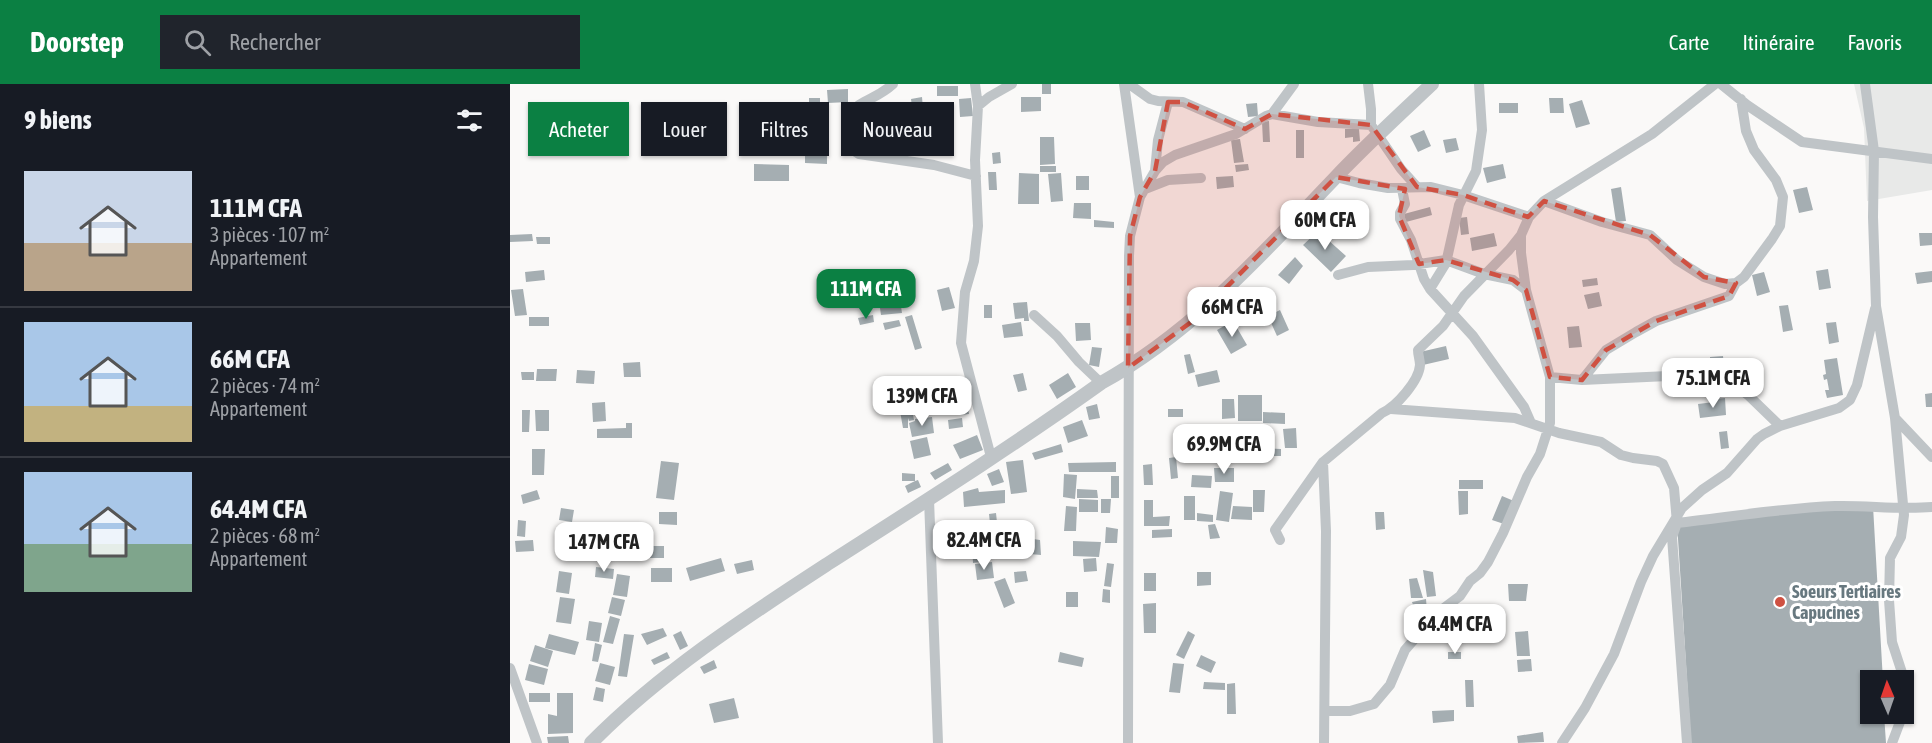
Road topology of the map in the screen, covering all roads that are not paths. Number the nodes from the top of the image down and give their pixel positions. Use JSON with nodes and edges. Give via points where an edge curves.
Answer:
{"nodes":[{"id":1,"x":892,"y":84,"type":"edge"},
{"id":2,"x":975,"y":84,"type":"edge"},
{"id":3,"x":1012,"y":84,"type":"edge"},
{"id":4,"x":1124,"y":84,"type":"edge"},
{"id":5,"x":1129,"y":84,"type":"edge"},
{"id":6,"x":1294,"y":84,"type":"edge"},
{"id":7,"x":1368,"y":84,"type":"edge"},
{"id":8,"x":1432,"y":84,"type":"edge"},
{"id":9,"x":1479,"y":84,"type":"edge"},
{"id":10,"x":1715,"y":84,"type":"edge"},
{"id":11,"x":1721,"y":84,"type":"edge"},
{"id":12,"x":1864,"y":84,"type":"edge"},
{"id":13,"x":1741,"y":99,"type":"junction"},
{"id":14,"x":1168,"y":102,"type":"junction"},
{"id":15,"x":978,"y":106,"type":"junction"},
{"id":16,"x":1272,"y":114,"type":"junction"},
{"id":17,"x":1245,"y":129,"type":"junction"},
{"id":18,"x":1375,"y":130,"type":"junction"},
{"id":19,"x":1874,"y":151,"type":"junction"},
{"id":20,"x":1932,"y":159,"type":"edge"},
{"id":21,"x":1155,"y":171,"type":"junction"},
{"id":22,"x":976,"y":176,"type":"junction"},
{"id":23,"x":1336,"y":177,"type":"junction"},
{"id":24,"x":1201,"y":178,"type":"dead end"},
{"id":25,"x":1417,"y":187,"type":"junction"},
{"id":26,"x":1402,"y":189,"type":"junction"},
{"id":27,"x":1142,"y":193,"type":"junction"},
{"id":28,"x":1463,"y":195,"type":"junction"},
{"id":29,"x":1544,"y":201,"type":"junction"},
{"id":30,"x":1529,"y":217,"type":"junction"},
{"id":31,"x":1521,"y":235,"type":"junction"},
{"id":32,"x":1446,"y":260,"type":"junction"},
{"id":33,"x":1419,"y":264,"type":"junction"},
{"id":34,"x":1338,"y":274,"type":"dead end"},
{"id":35,"x":1484,"y":274,"type":"junction"},
{"id":36,"x":1736,"y":283,"type":"junction"},
{"id":37,"x":1430,"y":289,"type":"junction"},
{"id":38,"x":1526,"y":290,"type":"junction"},
{"id":39,"x":1876,"y":306,"type":"junction"},
{"id":40,"x":1452,"y":314,"type":"junction"},
{"id":41,"x":1034,"y":315,"type":"dead end"},
{"id":42,"x":1128,"y":368,"type":"junction"},
{"id":43,"x":1550,"y":377,"type":"junction"},
{"id":44,"x":1582,"y":380,"type":"junction"},
{"id":45,"x":1101,"y":383,"type":"junction"},
{"id":46,"x":1391,"y":409,"type":"junction"},
{"id":47,"x":1895,"y":418,"type":"junction"},
{"id":48,"x":1531,"y":423,"type":"junction"},
{"id":49,"x":1780,"y":426,"type":"junction"},
{"id":50,"x":1548,"y":429,"type":"junction"},
{"id":51,"x":991,"y":457,"type":"junction"},
{"id":52,"x":1932,"y":457,"type":"edge"},
{"id":53,"x":1323,"y":462,"type":"junction"},
{"id":54,"x":929,"y":498,"type":"junction"},
{"id":55,"x":1932,"y":507,"type":"edge"},
{"id":56,"x":1904,"y":509,"type":"junction"},
{"id":57,"x":1677,"y":520,"type":"junction"},
{"id":58,"x":1280,"y":540,"type":"dead end"},
{"id":59,"x":1901,"y":670,"type":"edge"},
{"id":60,"x":511,"y":671,"type":"edge"},
{"id":61,"x":1325,"y":711,"type":"junction"},
{"id":62,"x":1899,"y":724,"type":"edge"},
{"id":63,"x":537,"y":743,"type":"edge"},
{"id":64,"x":591,"y":743,"type":"edge"},
{"id":65,"x":938,"y":743,"type":"edge"},
{"id":66,"x":1128,"y":743,"type":"edge"},
{"id":67,"x":1324,"y":743,"type":"edge"},
{"id":68,"x":1562,"y":743,"type":"edge"},
{"id":69,"x":1687,"y":743,"type":"edge"},
{"id":70,"x":1892,"y":743,"type":"edge"}],
"edges":[{"from":1,"to":22,"type":"street","via":[[851,114],[853,150]]},
{"from":2,"to":15,"type":"street"},
{"from":3,"to":15,"type":"street"},
{"from":4,"to":27,"type":"street"},
{"from":5,"to":14,"type":"street","via":[[1150,99]]},
{"from":6,"to":16,"type":"street"},
{"from":7,"to":18,"type":"street"},
{"from":8,"to":18,"type":"street"},
{"from":9,"to":28,"type":"street","via":[[1481,142],[1476,171]]},
{"from":10,"to":29,"type":"street","via":[[1652,134]]},
{"from":11,"to":13,"type":"street"},
{"from":12,"to":19,"type":"street"},
{"from":13,"to":19,"type":"street","via":[[1802,142]]},
{"from":13,"to":36,"type":"street","via":[[1746,131],[1754,150],[1783,197],[1780,226]]},
{"from":14,"to":17,"type":"street","via":[[1183,102]]},
{"from":14,"to":21,"type":"street"},
{"from":15,"to":22,"type":"street"},
{"from":16,"to":17,"type":"street"},
{"from":16,"to":18,"type":"street"},
{"from":17,"to":21,"type":"street","via":[[1176,154]]},
{"from":18,"to":23,"type":"street"},
{"from":18,"to":25,"type":"street"},
{"from":19,"to":20,"type":"street"},
{"from":19,"to":39,"type":"street"},
{"from":21,"to":27,"type":"street"},
{"from":22,"to":51,"type":"street","via":[[978,226],[965,292],[962,343]]},
{"from":23,"to":26,"type":"street"},
{"from":23,"to":42,"type":"street","via":[[1194,320]]},
{"from":24,"to":27,"type":"street","via":[[1168,180]]},
{"from":25,"to":26,"type":"street"},
{"from":25,"to":28,"type":"street"},
{"from":26,"to":33,"type":"street","via":[[1405,204],[1399,216]]},
{"from":27,"to":42,"type":"street","via":[[1130,236]]},
{"from":28,"to":30,"type":"street"},
{"from":28,"to":32,"type":"street"},
{"from":29,"to":30,"type":"street"},
{"from":29,"to":36,"type":"street","via":[[1640,231],[1704,277],[1725,284]]},
{"from":30,"to":31,"type":"street"},
{"from":31,"to":35,"type":"street"},
{"from":31,"to":38,"type":"street"},
{"from":32,"to":33,"type":"street"},
{"from":32,"to":35,"type":"street"},
{"from":32,"to":37,"type":"street"},
{"from":33,"to":34,"type":"street","via":[[1368,267]]},
{"from":33,"to":37,"type":"street"},
{"from":35,"to":38,"type":"street","via":[[1513,280]]},
{"from":35,"to":40,"type":"street"},
{"from":36,"to":44,"type":"street","via":[[1729,296],[1656,321],[1606,350]]},
{"from":37,"to":40,"type":"street"},
{"from":38,"to":43,"type":"street"},
{"from":39,"to":47,"type":"street"},
{"from":39,"to":49,"type":"street","via":[[1850,400],[1839,408]]},
{"from":40,"to":46,"type":"street","via":[[1418,350],[1420,366],[1416,379]]},
{"from":40,"to":48,"type":"street","via":[[1482,349]]},
{"from":41,"to":45,"type":"street"},
{"from":42,"to":45,"type":"street"},
{"from":42,"to":66,"type":"street"},
{"from":43,"to":44,"type":"street"},
{"from":43,"to":50,"type":"street"},
{"from":44,"to":49,"type":"street","via":[[1711,374],[1748,395]]},
{"from":45,"to":51,"type":"street"},
{"from":46,"to":48,"type":"street","via":[[1478,414]]},
{"from":46,"to":53,"type":"street"},
{"from":47,"to":52,"type":"street"},
{"from":47,"to":56,"type":"street"},
{"from":48,"to":50,"type":"street"},
{"from":49,"to":57,"type":"street","via":[[1757,439],[1727,473],[1690,499]]},
{"from":50,"to":57,"type":"street","via":[[1601,442],[1621,455],[1663,464],[1674,488]]},
{"from":50,"to":61,"type":"street","via":[[1503,533],[1480,573],[1405,650],[1390,685],[1374,704],[1350,711]]},
{"from":51,"to":54,"type":"street"},
{"from":53,"to":58,"type":"street","via":[[1275,530]]},
{"from":53,"to":61,"type":"street"},
{"from":54,"to":64,"type":"street","via":[[753,612],[641,696]]},
{"from":54,"to":65,"type":"street"},
{"from":55,"to":56,"type":"street"},
{"from":56,"to":57,"type":"street","via":[[1833,506]]},
{"from":56,"to":59,"type":"street","via":[[1901,537],[1890,558],[1889,600],[1892,642]]},
{"from":57,"to":68,"type":"street","via":[[1653,556],[1614,654]]},
{"from":57,"to":69,"type":"street","via":[[1672,537]]},
{"from":60,"to":63,"type":"street"},
{"from":61,"to":67,"type":"street"},
{"from":62,"to":70,"type":"street"}]}
